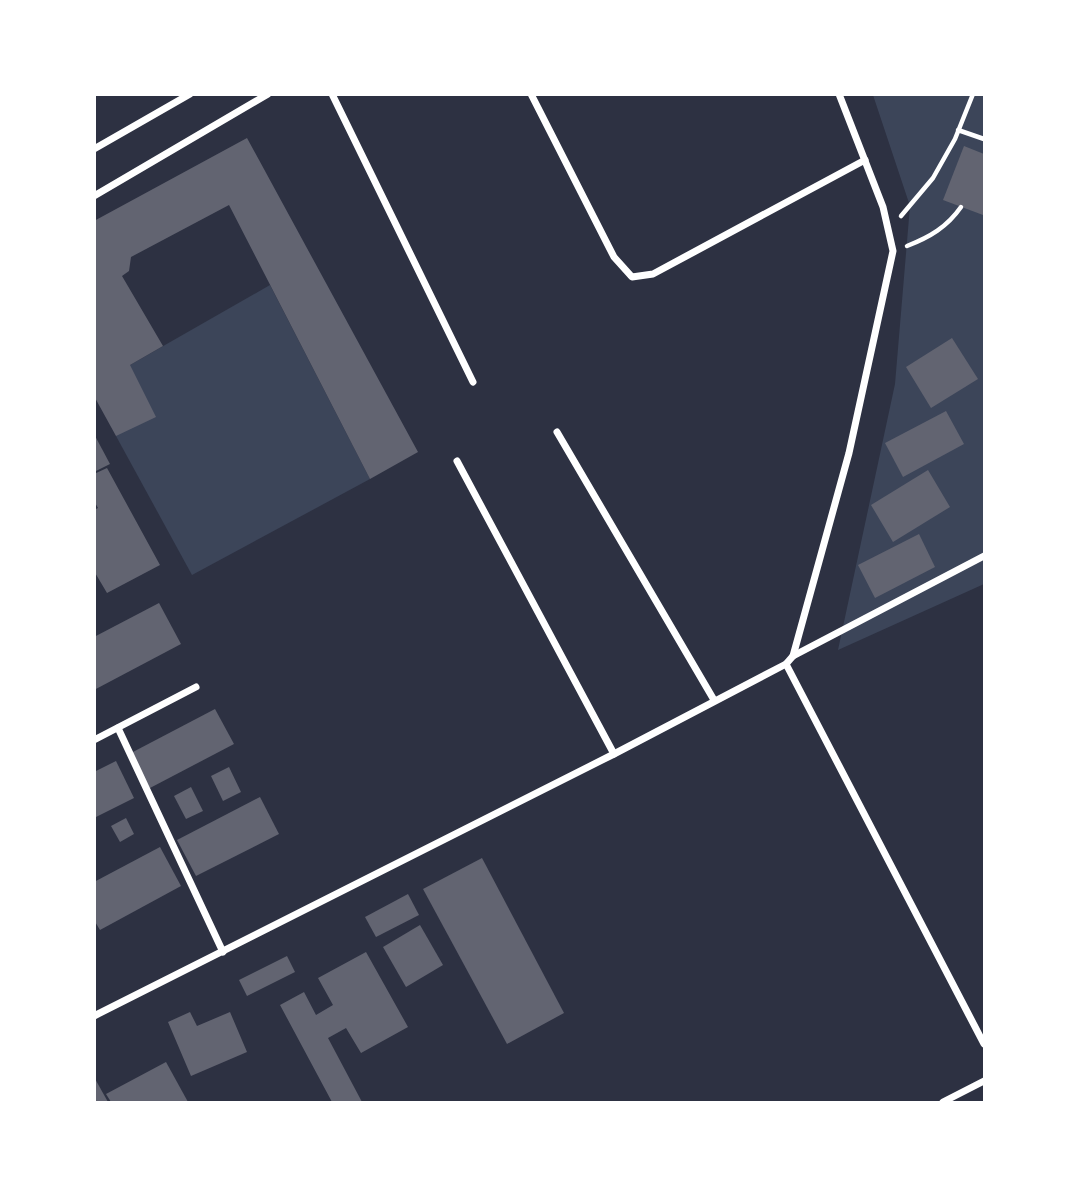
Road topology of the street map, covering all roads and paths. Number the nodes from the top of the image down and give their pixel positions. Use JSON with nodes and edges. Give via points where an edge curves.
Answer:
{"nodes":[{"id":1,"x":190,"y":94,"type":"edge"},
{"id":2,"x":268,"y":94,"type":"edge"},
{"id":3,"x":332,"y":94,"type":"edge"},
{"id":4,"x":531,"y":94,"type":"edge"},
{"id":5,"x":839,"y":94,"type":"edge"},
{"id":6,"x":973,"y":94,"type":"edge"},
{"id":7,"x":958,"y":130,"type":"junction"},
{"id":8,"x":985,"y":139,"type":"edge"},
{"id":9,"x":94,"y":149,"type":"edge"},
{"id":10,"x":865,"y":160,"type":"junction"},
{"id":11,"x":94,"y":196,"type":"edge"},
{"id":12,"x":961,"y":206,"type":"dead end"},
{"id":13,"x":890,"y":229,"type":"junction"},
{"id":14,"x":893,"y":251,"type":"junction"},
{"id":15,"x":473,"y":382,"type":"dead end"},
{"id":16,"x":557,"y":432,"type":"dead end"},
{"id":17,"x":457,"y":461,"type":"dead end"},
{"id":18,"x":985,"y":556,"type":"edge"},
{"id":19,"x":793,"y":656,"type":"junction"},
{"id":20,"x":786,"y":664,"type":"junction"},
{"id":21,"x":196,"y":687,"type":"dead end"},
{"id":22,"x":714,"y":700,"type":"junction"},
{"id":23,"x":118,"y":728,"type":"junction"},
{"id":24,"x":94,"y":740,"type":"edge"},
{"id":25,"x":614,"y":754,"type":"junction"},
{"id":26,"x":223,"y":952,"type":"junction"},
{"id":27,"x":94,"y":1016,"type":"edge"},
{"id":28,"x":985,"y":1044,"type":"edge"},
{"id":29,"x":985,"y":1081,"type":"edge"},
{"id":30,"x":943,"y":1102,"type":"edge"}],
"edges":[{"from":1,"to":9,"type":"street"},
{"from":2,"to":11,"type":"street"},
{"from":3,"to":15,"type":"street"},
{"from":4,"to":10,"type":"street","via":[[614,257],[632,277],[653,274]]},
{"from":5,"to":10,"type":"street"},
{"from":6,"to":7,"type":"path"},
{"from":7,"to":8,"type":"path"},
{"from":7,"to":13,"type":"path","via":[[933,178]]},
{"from":10,"to":13,"type":"street"},
{"from":12,"to":14,"type":"path","via":[[933,235]]},
{"from":13,"to":14,"type":"street"},
{"from":14,"to":19,"type":"street","via":[[849,453]]},
{"from":16,"to":22,"type":"street"},
{"from":17,"to":25,"type":"street"},
{"from":18,"to":19,"type":"street"},
{"from":19,"to":20,"type":"street"},
{"from":20,"to":22,"type":"street"},
{"from":20,"to":28,"type":"street"},
{"from":21,"to":23,"type":"street"},
{"from":22,"to":25,"type":"street"},
{"from":23,"to":24,"type":"street"},
{"from":23,"to":26,"type":"street"},
{"from":25,"to":26,"type":"street"},
{"from":26,"to":27,"type":"street"},
{"from":29,"to":30,"type":"street"}]}
